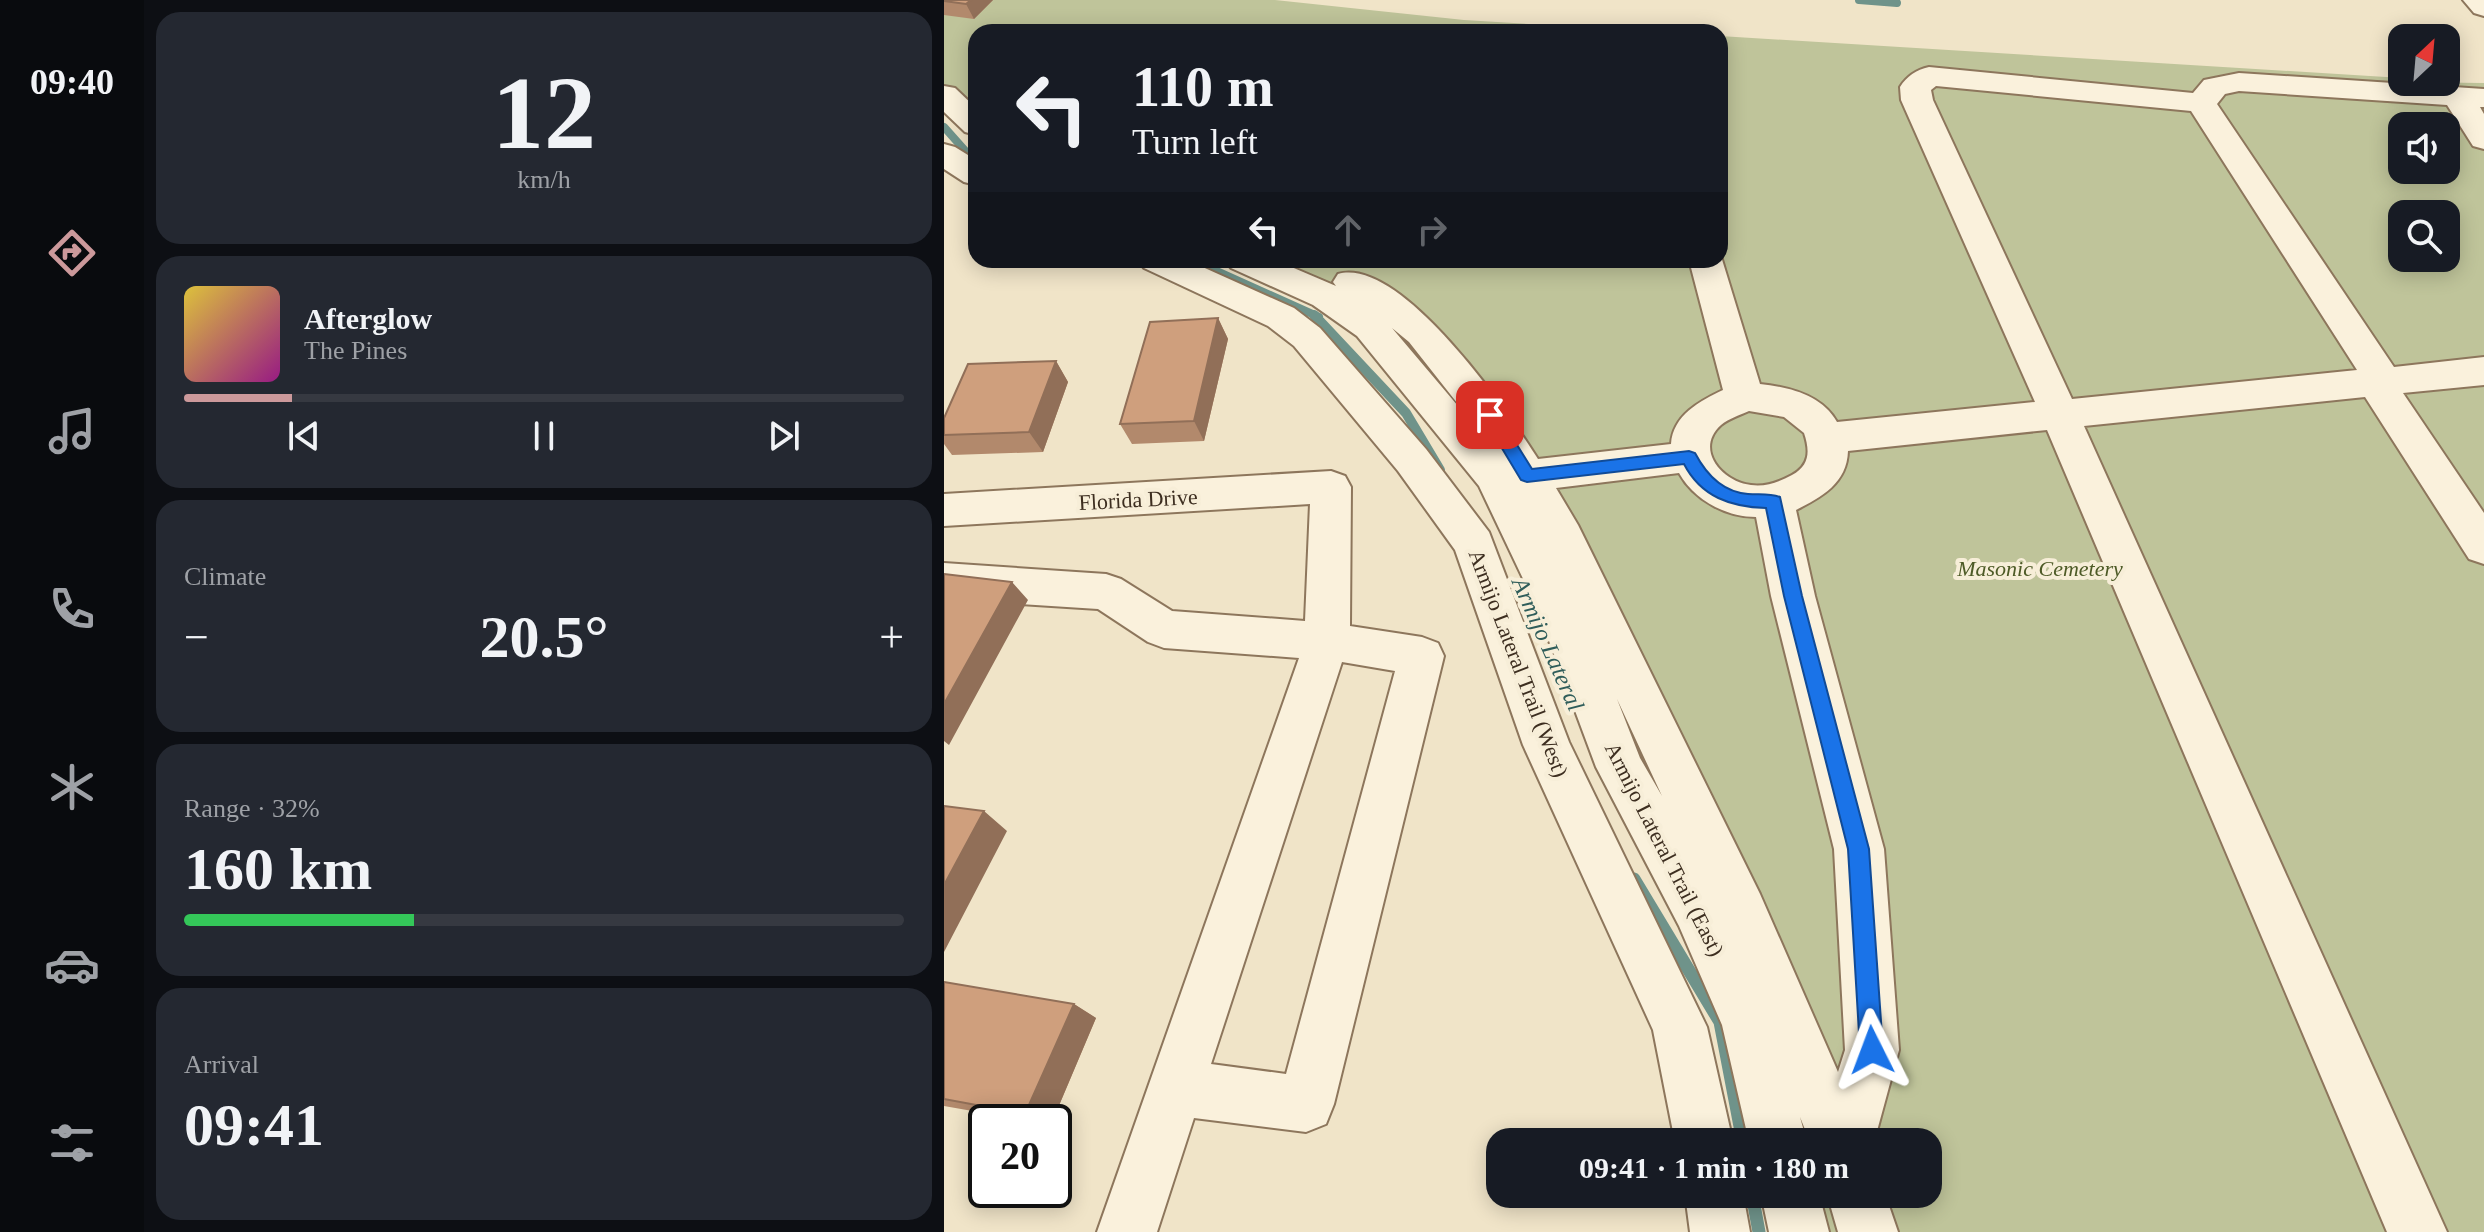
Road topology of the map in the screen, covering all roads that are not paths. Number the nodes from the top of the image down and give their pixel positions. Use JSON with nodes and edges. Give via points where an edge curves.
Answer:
{"nodes":[{"id":1,"x":2477,"y":0,"type":"edge"},
{"id":2,"x":2484,"y":7,"type":"edge"},
{"id":3,"x":944,"y":95,"type":"edge"},
{"id":4,"x":2471,"y":97,"type":"edge"},
{"id":5,"x":2201,"y":103,"type":"junction"},
{"id":6,"x":968,"y":118,"type":"edge"},
{"id":7,"x":2484,"y":139,"type":"edge"},
{"id":8,"x":944,"y":154,"type":"edge"},
{"id":9,"x":968,"y":170,"type":"edge"},
{"id":10,"x":1174,"y":268,"type":"edge"},
{"id":11,"x":1261,"y":268,"type":"edge"},
{"id":12,"x":1324,"y":268,"type":"edge"},
{"id":13,"x":1709,"y":268,"type":"edge"},
{"id":14,"x":2484,"y":371,"type":"edge"},
{"id":15,"x":2380,"y":382,"type":"junction"},
{"id":16,"x":1744,"y":397,"type":"junction"},
{"id":17,"x":2059,"y":413,"type":"junction"},
{"id":18,"x":1827,"y":438,"type":"junction"},
{"id":19,"x":1689,"y":457,"type":"junction"},
{"id":20,"x":1527,"y":476,"type":"junction"},
{"id":21,"x":1774,"y":501,"type":"junction"},
{"id":22,"x":944,"y":510,"type":"edge"},
{"id":23,"x":2484,"y":547,"type":"edge"},
{"id":24,"x":944,"y":581,"type":"edge"},
{"id":25,"x":1327,"y":641,"type":"junction"},
{"id":26,"x":1176,"y":1088,"type":"junction"},
{"id":27,"x":1701,"y":1128,"type":"edge"},
{"id":28,"x":1775,"y":1128,"type":"edge"},
{"id":29,"x":1833,"y":1128,"type":"edge"},
{"id":30,"x":1849,"y":1128,"type":"edge"},
{"id":31,"x":1716,"y":1208,"type":"edge"},
{"id":32,"x":1793,"y":1208,"type":"edge"},
{"id":33,"x":1860,"y":1208,"type":"edge"},
{"id":34,"x":1127,"y":1232,"type":"edge"},
{"id":35,"x":1720,"y":1232,"type":"edge"},
{"id":36,"x":1799,"y":1232,"type":"edge"},
{"id":37,"x":1868,"y":1232,"type":"edge"},
{"id":38,"x":2417,"y":1232,"type":"edge"}],
"edges":[{"from":1,"to":2,"type":"street"},
{"from":3,"to":6,"type":"street"},
{"from":4,"to":5,"type":"street","via":[[2239,82],[2215,87]]},
{"from":4,"to":7,"type":"street"},
{"from":5,"to":15,"type":"street"},
{"from":5,"to":17,"type":"street","via":[[1929,76],[1915,87]]},
{"from":8,"to":9,"type":"street"},
{"from":10,"to":27,"type":"street","name":"Armijo Lateral Trail (West)","via":[[1281,317],[1307,337],[1412,460],[1474,544],[1547,745],[1680,1027]]},
{"from":11,"to":28,"type":"street","name":"Armijo Lateral Trail (East)","via":[[1326,296],[1370,327],[1495,477],[1558,606],[1620,767],[1697,908],[1749,1023]]},
{"from":12,"to":20,"type":"street","via":[[1369,291],[1422,333],[1490,415]]},
{"from":13,"to":16,"type":"street"},
{"from":14,"to":15,"type":"street"},
{"from":15,"to":17,"type":"street"},
{"from":15,"to":23,"type":"street"},
{"from":16,"to":18,"type":"street","via":[[1771,397],[1796,405],[1816,419]]},
{"from":16,"to":19,"type":"street","via":[[1720,404],[1700,419],[1689,437]]},
{"from":17,"to":18,"type":"street"},
{"from":17,"to":38,"type":"street"},
{"from":18,"to":21,"type":"street","via":[[1829,458],[1819,478],[1800,493]]},
{"from":19,"to":20,"type":"street"},
{"from":19,"to":21,"type":"street","via":[[1699,477],[1719,493],[1745,501]]},
{"from":20,"to":29,"type":"street","via":[[1557,525],[1742,912]]},
{"from":21,"to":30,"type":"street","via":[[1793,596],[1859,849],[1872,1050]]},
{"from":22,"to":25,"type":"street","name":"Florida Drive","via":[[1331,487]]},
{"from":24,"to":25,"type":"street","via":[[1106,592],[1164,629]]},
{"from":25,"to":26,"type":"street"},
{"from":25,"to":26,"type":"street","via":[[1422,656],[1306,1104]]},
{"from":26,"to":34,"type":"street"},
{"from":31,"to":35,"type":"street"},
{"from":32,"to":36,"type":"street"},
{"from":33,"to":37,"type":"street"}]}
